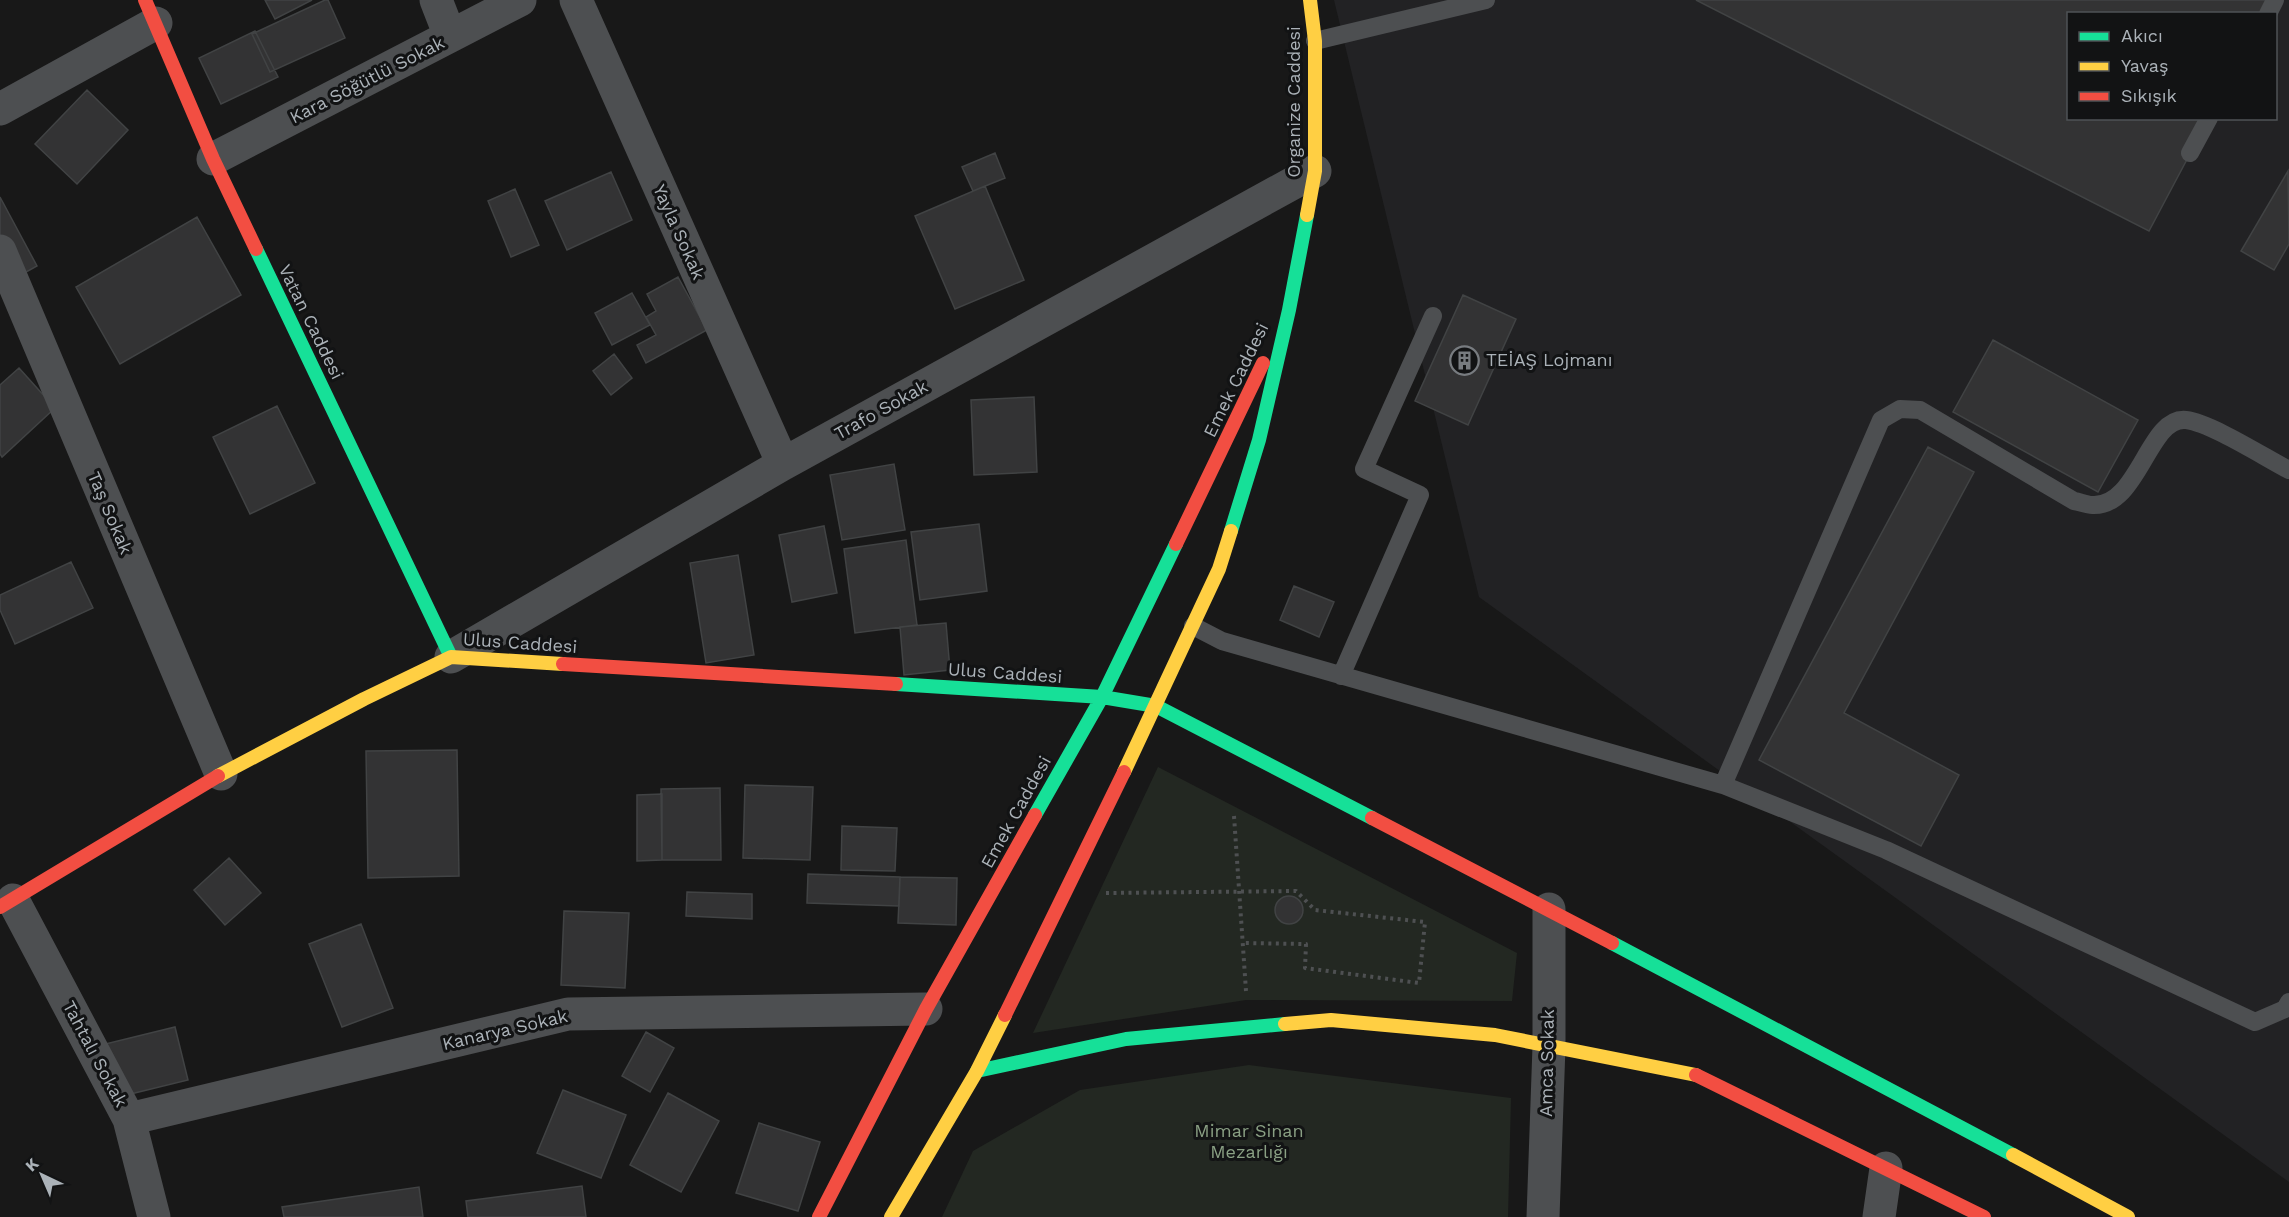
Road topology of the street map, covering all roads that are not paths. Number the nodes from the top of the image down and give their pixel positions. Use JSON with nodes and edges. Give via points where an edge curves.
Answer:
{"nodes":[{"id":1,"x":436,"y":0,"type":"edge"},
{"id":2,"x":520,"y":0,"type":"edge"},
{"id":3,"x":576,"y":0,"type":"edge"},
{"id":4,"x":1310,"y":0,"type":"edge"},
{"id":5,"x":1486,"y":0,"type":"edge"},
{"id":6,"x":151,"y":11,"type":"edge"},
{"id":7,"x":450,"y":36,"type":"junction"},
{"id":8,"x":1315,"y":41,"type":"junction"},
{"id":9,"x":0,"y":109,"type":"edge"},
{"id":10,"x":2208,"y":120,"type":"edge"},
{"id":11,"x":2190,"y":153,"type":"dead end"},
{"id":12,"x":213,"y":159,"type":"junction"},
{"id":13,"x":1315,"y":171,"type":"junction"},
{"id":14,"x":0,"y":251,"type":"edge"},
{"id":15,"x":1289,"y":310,"type":"junction"},
{"id":16,"x":1433,"y":316,"type":"dead end"},
{"id":17,"x":783,"y":464,"type":"junction"},
{"id":18,"x":2289,"y":470,"type":"edge"},
{"id":19,"x":1193,"y":626,"type":"junction"},
{"id":20,"x":451,"y":657,"type":"junction"},
{"id":21,"x":1341,"y":676,"type":"junction"},
{"id":22,"x":1102,"y":698,"type":"junction"},
{"id":23,"x":1156,"y":706,"type":"junction"},
{"id":24,"x":221,"y":774,"type":"junction"},
{"id":25,"x":1723,"y":785,"type":"junction"},
{"id":26,"x":7,"y":904,"type":"edge"},
{"id":27,"x":1549,"y":909,"type":"junction"},
{"id":28,"x":2289,"y":1002,"type":"edge"},
{"id":29,"x":926,"y":1009,"type":"junction"},
{"id":30,"x":1549,"y":1046,"type":"junction"},
{"id":31,"x":977,"y":1071,"type":"junction"},
{"id":32,"x":129,"y":1119,"type":"junction"},
{"id":33,"x":1886,"y":1168,"type":"junction"},
{"id":34,"x":154,"y":1217,"type":"edge"},
{"id":35,"x":819,"y":1217,"type":"edge"},
{"id":36,"x":891,"y":1217,"type":"edge"},
{"id":37,"x":1543,"y":1217,"type":"edge"},
{"id":38,"x":1879,"y":1217,"type":"edge"},
{"id":39,"x":1984,"y":1217,"type":"edge"},
{"id":40,"x":2128,"y":1217,"type":"edge"}],
"edges":[{"from":1,"to":7,"type":"street"},
{"from":2,"to":7,"type":"street","name":"Kara Söğütlü Sokak"},
{"from":3,"to":17,"type":"street","name":"Yayla Sokak"},
{"from":4,"to":8,"type":"street","name":"Organize Caddesi"},
{"from":5,"to":8,"type":"lane"},
{"from":6,"to":9,"type":"street"},
{"from":6,"to":12,"type":"street","name":"Vatan Caddesi"},
{"from":7,"to":12,"type":"street","name":"Kara Söğütlü Sokak"},
{"from":8,"to":13,"type":"street","name":"Organize Caddesi"},
{"from":10,"to":11,"type":"lane"},
{"from":12,"to":20,"type":"street","name":"Vatan Caddesi"},
{"from":13,"to":15,"type":"street","name":"Organize Caddesi"},
{"from":13,"to":17,"type":"street","name":"Trafo Sokak"},
{"from":14,"to":24,"type":"street","name":"Taş Sokak"},
{"from":15,"to":19,"type":"street","name":"Emek Caddesi","via":[[1259,440],[1220,569]]},
{"from":15,"to":22,"type":"street","name":"Emek Caddesi"},
{"from":16,"to":21,"type":"lane","via":[[1364,469],[1420,495]]},
{"from":17,"to":20,"type":"street","name":"Trafo Sokak"},
{"from":18,"to":25,"type":"lane","via":[[2200,423],[2183,420],[2168,426],[2158,436],[2131,483],[2114,498],[2094,505],[2074,501],[1920,410],[1900,410],[1881,420]]},
{"from":19,"to":21,"type":"lane","via":[[1222,641]]},
{"from":19,"to":23,"type":"street","name":"Emek Caddesi"},
{"from":20,"to":22,"type":"street","name":"Ulus Caddesi"},
{"from":20,"to":24,"type":"street","name":"Ulus Caddesi"},
{"from":21,"to":25,"type":"lane"},
{"from":22,"to":23,"type":"street","name":"Ulus Caddesi"},
{"from":22,"to":29,"type":"street","name":"Emek Caddesi"},
{"from":23,"to":27,"type":"street","name":"Ulus Caddesi"},
{"from":23,"to":31,"type":"street","name":"Emek Caddesi"},
{"from":24,"to":26,"type":"street","name":"Ulus Caddesi"},
{"from":25,"to":28,"type":"lane","via":[[1886,850],[2255,1022],[2285,1009]]},
{"from":26,"to":32,"type":"street","name":"Tahtalı Sokak"},
{"from":27,"to":30,"type":"street","name":"Amca Sokak"},
{"from":27,"to":40,"type":"street","name":"Ulus Caddesi"},
{"from":29,"to":32,"type":"street","name":"Kanarya Sokak","via":[[568,1014]]},
{"from":29,"to":35,"type":"street","name":"Emek Caddesi"},
{"from":30,"to":31,"type":"street","via":[[1495,1035],[1331,1020],[1126,1039]]},
{"from":30,"to":33,"type":"street","via":[[1702,1076]]},
{"from":30,"to":37,"type":"street","name":"Amca Sokak"},
{"from":31,"to":36,"type":"street","name":"Emek Caddesi"},
{"from":32,"to":34,"type":"street","name":"Tahtalı Sokak"},
{"from":33,"to":38,"type":"street"},
{"from":33,"to":39,"type":"street"}]}
